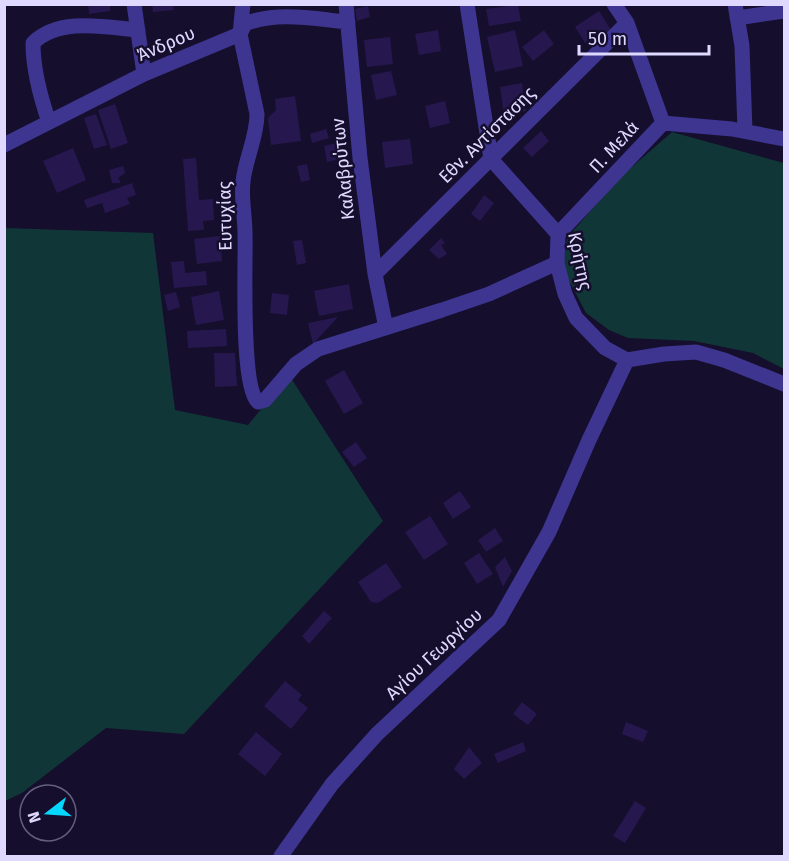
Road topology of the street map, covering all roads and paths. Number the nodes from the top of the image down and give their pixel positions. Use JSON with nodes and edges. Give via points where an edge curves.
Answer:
{"nodes":[{"id":1,"x":134,"y":4,"type":"edge"},
{"id":2,"x":243,"y":4,"type":"edge"},
{"id":3,"x":346,"y":4,"type":"edge"},
{"id":4,"x":467,"y":4,"type":"edge"},
{"id":5,"x":614,"y":4,"type":"edge"},
{"id":6,"x":784,"y":10,"type":"edge"},
{"id":7,"x":736,"y":11,"type":"edge"},
{"id":8,"x":348,"y":22,"type":"junction"},
{"id":9,"x":627,"y":22,"type":"junction"},
{"id":10,"x":138,"y":30,"type":"junction"},
{"id":11,"x":240,"y":34,"type":"junction"},
{"id":12,"x":144,"y":74,"type":"junction"},
{"id":13,"x":49,"y":122,"type":"junction"},
{"id":14,"x":663,"y":123,"type":"junction"},
{"id":15,"x":745,"y":131,"type":"junction"},
{"id":16,"x":784,"y":139,"type":"edge"},
{"id":17,"x":4,"y":145,"type":"edge"},
{"id":18,"x":491,"y":159,"type":"junction"},
{"id":19,"x":558,"y":234,"type":"junction"},
{"id":20,"x":556,"y":263,"type":"junction"},
{"id":21,"x":375,"y":274,"type":"junction"},
{"id":22,"x":386,"y":328,"type":"junction"},
{"id":23,"x":627,"y":360,"type":"junction"},
{"id":24,"x":784,"y":384,"type":"edge"},
{"id":25,"x":281,"y":856,"type":"edge"}],
"edges":[{"from":1,"to":10,"type":"street"},
{"from":2,"to":11,"type":"street","name":"Ευτυχίας"},
{"from":3,"to":8,"type":"street","name":"Καλαβρύτων"},
{"from":4,"to":18,"type":"street"},
{"from":5,"to":9,"type":"street"},
{"from":6,"to":7,"type":"street"},
{"from":7,"to":15,"type":"street","via":[[742,46]]},
{"from":8,"to":11,"type":"street","name":"Άνδρου","via":[[265,17],[245,24]]},
{"from":8,"to":21,"type":"street","name":"Καλαβρύτων"},
{"from":9,"to":14,"type":"street"},
{"from":9,"to":18,"type":"street","name":"Εθν. Αντίστασης"},
{"from":10,"to":12,"type":"street"},
{"from":10,"to":13,"type":"street","via":[[64,27],[42,34],[33,43],[33,59]]},
{"from":11,"to":12,"type":"street","name":"Άνδρου"},
{"from":11,"to":22,"type":"street","name":"Ευτυχίας","via":[[257,114],[243,184],[247,355],[255,400],[265,400],[296,364],[318,349]]},
{"from":12,"to":13,"type":"street","name":"Άνδρου"},
{"from":13,"to":17,"type":"street","name":"Άνδρου"},
{"from":14,"to":15,"type":"street","name":"Π. Μελά"},
{"from":14,"to":19,"type":"street","name":"Π. Μελά"},
{"from":15,"to":16,"type":"street","name":"Π. Μελά"},
{"from":18,"to":19,"type":"street","name":"Κρήτης"},
{"from":18,"to":21,"type":"street","name":"Εθν. Αντίστασης"},
{"from":19,"to":20,"type":"street","name":"Κρήτης"},
{"from":20,"to":22,"type":"street","via":[[489,294]]},
{"from":20,"to":23,"type":"street","name":"Κρήτης","via":[[576,318],[605,348]]},
{"from":21,"to":22,"type":"street","name":"Καλαβρύτων"},
{"from":23,"to":24,"type":"street","via":[[696,352]]},
{"from":23,"to":25,"type":"street","name":"Αγίου Γεωργίου","via":[[549,532],[499,620],[377,734],[332,784]]}]}
